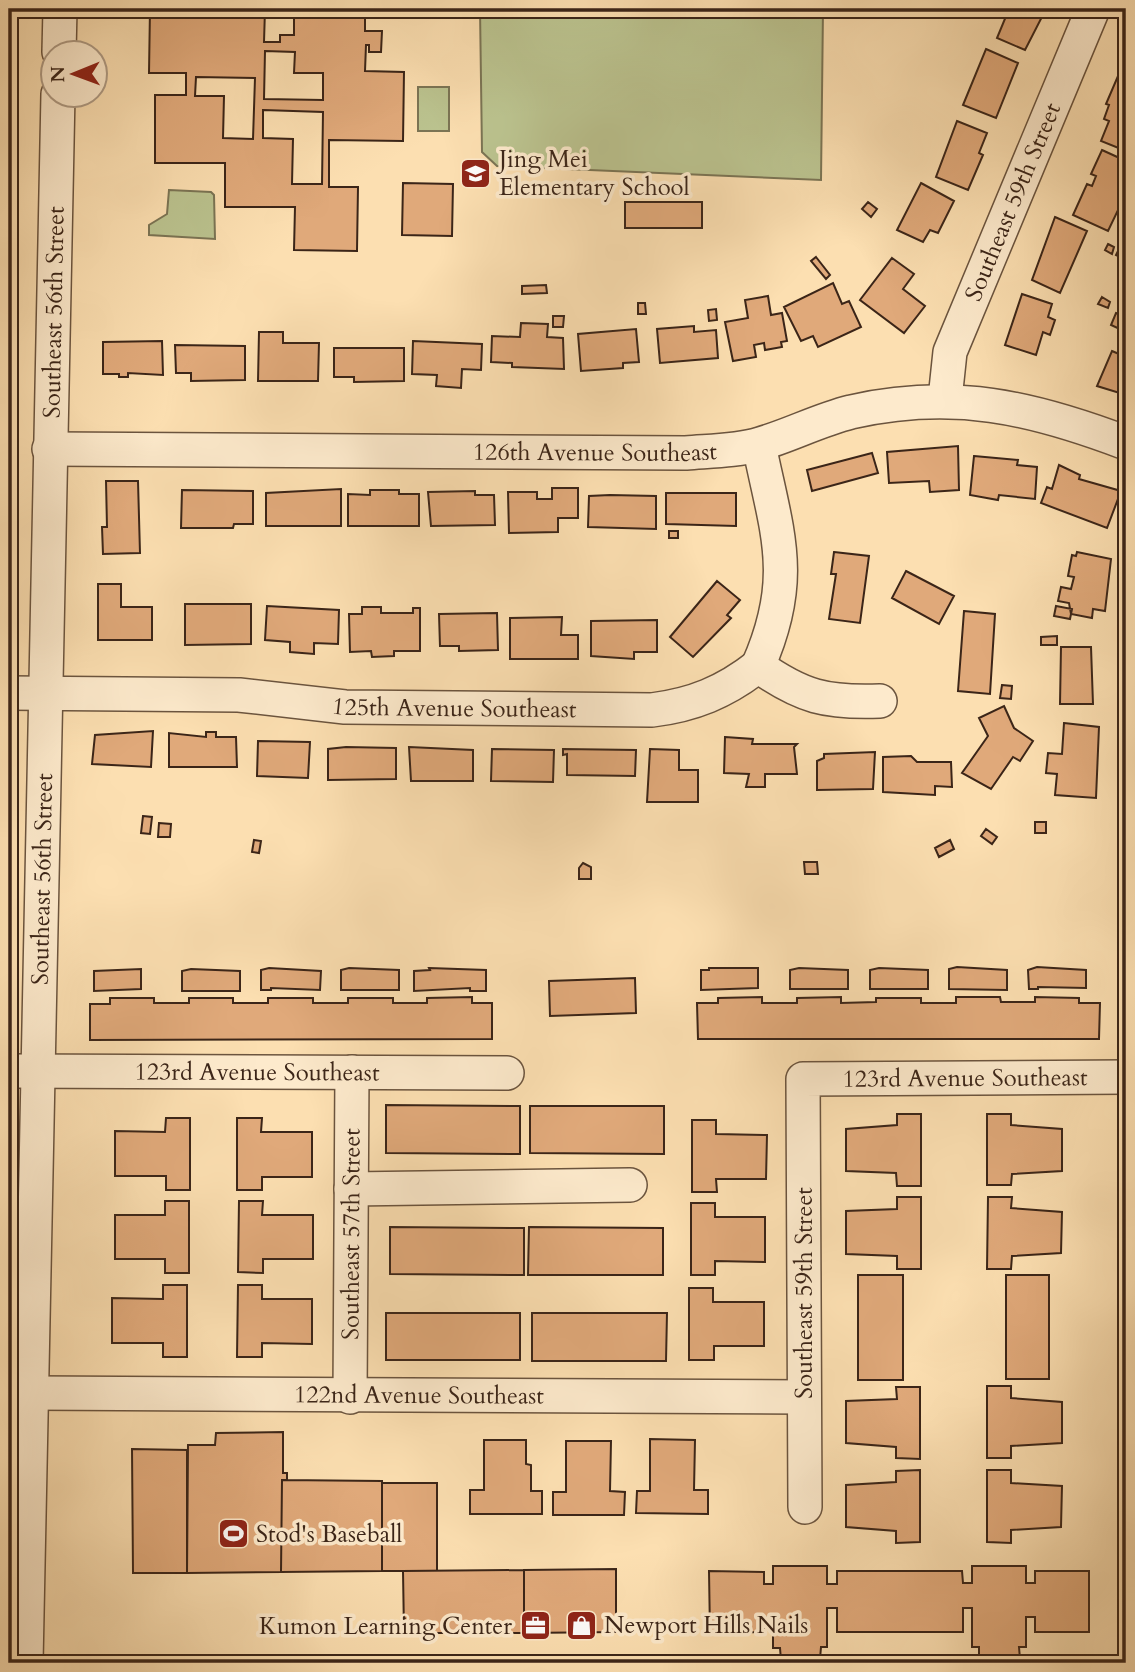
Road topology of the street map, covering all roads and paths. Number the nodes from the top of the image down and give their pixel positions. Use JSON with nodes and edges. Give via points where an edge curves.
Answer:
{"nodes":[{"id":1,"x":60,"y":9,"type":"edge"},
{"id":2,"x":1094,"y":9,"type":"edge"},
{"id":3,"x":59,"y":38,"type":"edge"},
{"id":4,"x":58,"y":108,"type":"edge"},
{"id":5,"x":945,"y":399,"type":"junction"},
{"id":6,"x":1126,"y":443,"type":"edge"},
{"id":7,"x":759,"y":445,"type":"junction"},
{"id":8,"x":49,"y":449,"type":"junction"},
{"id":9,"x":758,"y":666,"type":"junction"},
{"id":10,"x":9,"y":693,"type":"edge"},
{"id":11,"x":45,"y":694,"type":"junction"},
{"id":12,"x":880,"y":701,"type":"dead end"},
{"id":13,"x":24,"y":1071,"type":"edge"},
{"id":14,"x":352,"y":1072,"type":"junction"},
{"id":15,"x":507,"y":1073,"type":"dead end"},
{"id":16,"x":1126,"y":1077,"type":"edge"},
{"id":17,"x":803,"y":1079,"type":"joint"},
{"id":18,"x":630,"y":1185,"type":"dead end"},
{"id":19,"x":351,"y":1189,"type":"junction"},
{"id":20,"x":32,"y":1393,"type":"junction"},
{"id":21,"x":350,"y":1396,"type":"junction"},
{"id":22,"x":804,"y":1397,"type":"junction"},
{"id":23,"x":805,"y":1507,"type":"dead end"},
{"id":24,"x":26,"y":1663,"type":"edge"}],
"edges":[{"from":1,"to":3,"type":"street"},
{"from":2,"to":5,"type":"street","name":"Southeast 59th Street","via":[[950,352]]},
{"from":4,"to":8,"type":"street","name":"Southeast 56th Street"},
{"from":5,"to":6,"type":"street","name":"126th Avenue Southeast","via":[[1044,413]]},
{"from":5,"to":7,"type":"street","name":"126th Avenue Southeast","via":[[850,413]]},
{"from":7,"to":8,"type":"street","name":"126th Avenue Southeast","via":[[686,453]]},
{"from":7,"to":9,"type":"street","via":[[783,572],[778,614]]},
{"from":8,"to":11,"type":"street","name":"Southeast 56th Street"},
{"from":9,"to":11,"type":"street","name":"125th Avenue Southeast","via":[[702,701],[652,710],[345,707],[239,695]]},
{"from":9,"to":12,"type":"street","via":[[798,692],[822,699]]},
{"from":10,"to":11,"type":"street","name":"125th Avenue Southeast"},
{"from":11,"to":13,"type":"street","name":"Southeast 56th Street"},
{"from":13,"to":14,"type":"street","name":"123rd Avenue Southeast"},
{"from":13,"to":20,"type":"street","name":"Southeast 56th Street"},
{"from":14,"to":15,"type":"street","name":"123rd Avenue Southeast"},
{"from":14,"to":19,"type":"street","name":"Southeast 57th Street"},
{"from":16,"to":17,"type":"street","name":"123rd Avenue Southeast"},
{"from":17,"to":22,"type":"street","name":"Southeast 59th Street"},
{"from":18,"to":19,"type":"street"},
{"from":19,"to":21,"type":"street","name":"Southeast 57th Street"},
{"from":20,"to":21,"type":"street","name":"122nd Avenue Southeast"},
{"from":20,"to":24,"type":"street","name":"Southeast 56th Street"},
{"from":21,"to":22,"type":"street","name":"122nd Avenue Southeast"},
{"from":22,"to":23,"type":"street","name":"Southeast 59th Street"}]}
